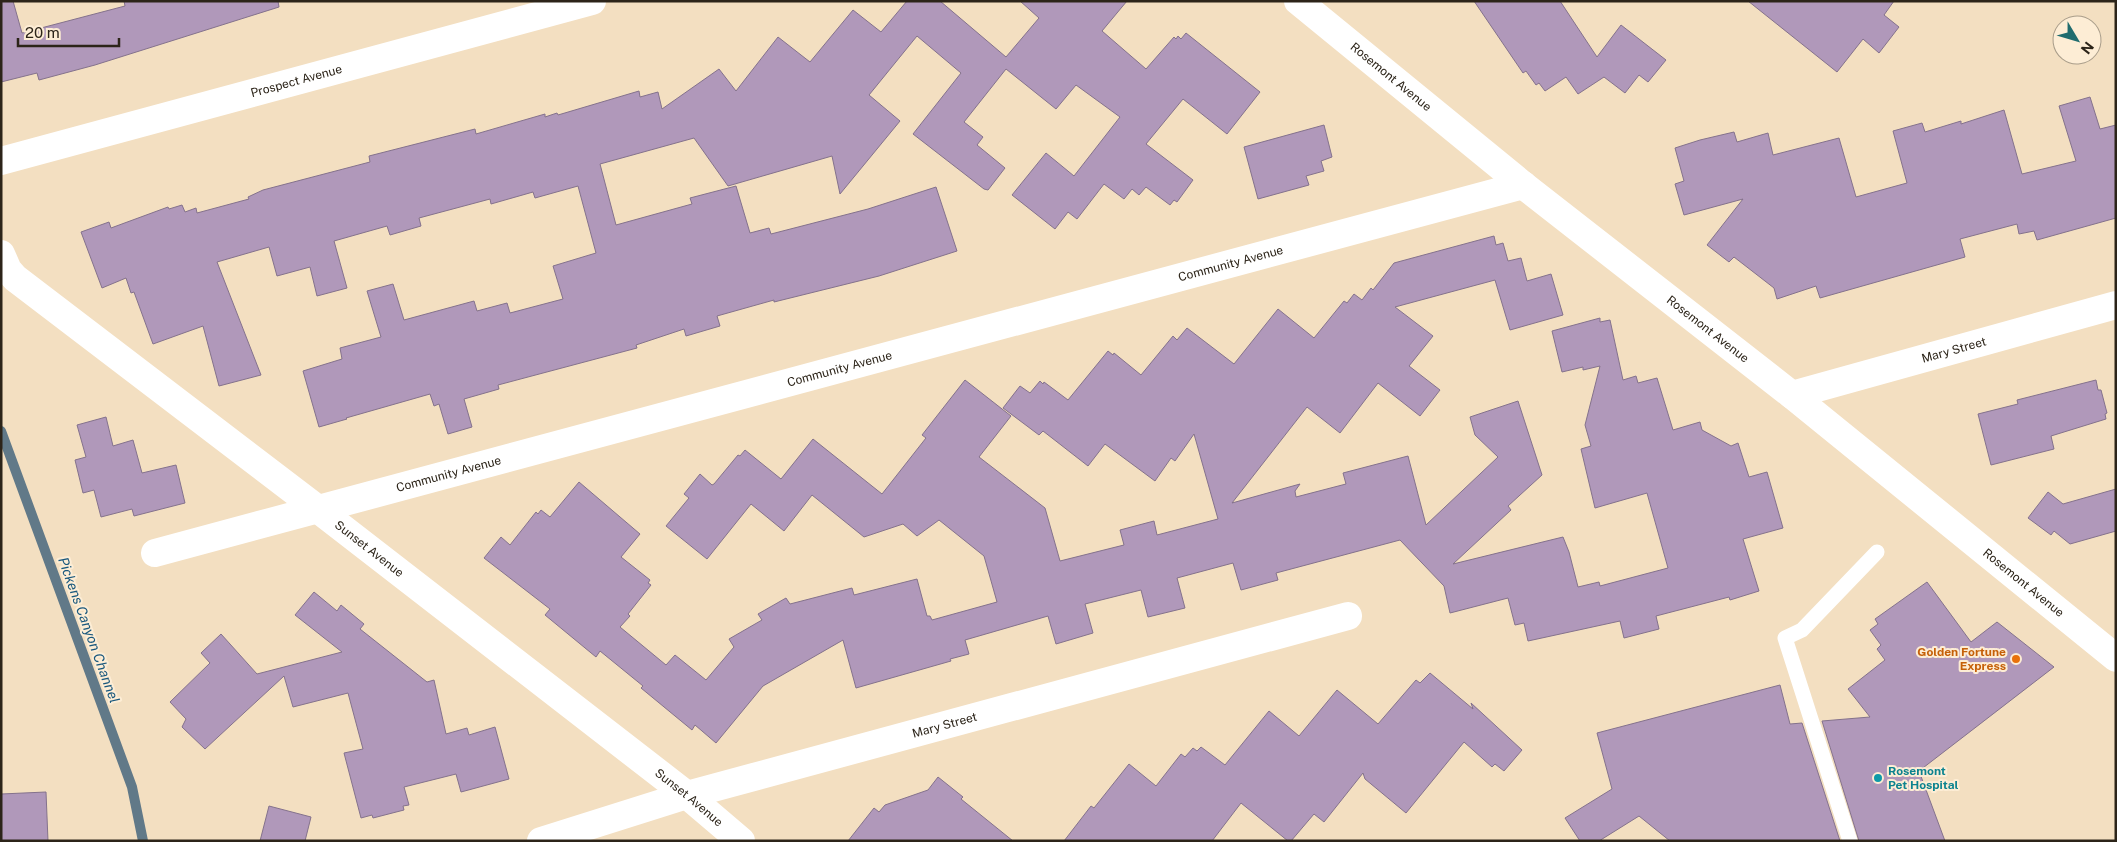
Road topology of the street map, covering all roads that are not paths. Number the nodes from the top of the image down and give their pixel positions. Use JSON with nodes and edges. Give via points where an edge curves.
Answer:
{"nodes":[{"id":1,"x":592,"y":1,"type":"edge"},
{"id":2,"x":1298,"y":1,"type":"edge"},
{"id":3,"x":1,"y":162,"type":"edge"},
{"id":4,"x":1524,"y":185,"type":"junction"},
{"id":5,"x":1,"y":254,"type":"edge"},
{"id":6,"x":2116,"y":305,"type":"edge"},
{"id":7,"x":1792,"y":395,"type":"junction"},
{"id":8,"x":319,"y":510,"type":"junction"},
{"id":9,"x":1876,"y":552,"type":"dead end"},
{"id":10,"x":155,"y":553,"type":"dead end"},
{"id":11,"x":1348,"y":616,"type":"dead end"},
{"id":12,"x":2116,"y":658,"type":"edge"},
{"id":13,"x":687,"y":795,"type":"junction"},
{"id":14,"x":541,"y":841,"type":"edge"},
{"id":15,"x":741,"y":841,"type":"edge"},
{"id":16,"x":1850,"y":841,"type":"edge"}],
"edges":[{"from":1,"to":3,"type":"street","name":"Prospect Avenue"},
{"from":2,"to":4,"type":"street","name":"Rosemont Avenue"},
{"from":4,"to":7,"type":"street","name":"Rosemont Avenue"},
{"from":4,"to":8,"type":"street","name":"Community Avenue"},
{"from":5,"to":8,"type":"street","name":"Sunset Avenue","via":[[8,270],[16,278]]},
{"from":6,"to":7,"type":"street","name":"Mary Street"},
{"from":7,"to":12,"type":"street","name":"Rosemont Avenue"},
{"from":8,"to":10,"type":"street","name":"Community Avenue"},
{"from":8,"to":13,"type":"street","name":"Sunset Avenue"},
{"from":9,"to":16,"type":"lane","via":[[1802,630],[1785,638]]},
{"from":11,"to":13,"type":"street","name":"Mary Street"},
{"from":13,"to":14,"type":"street","name":"Mary Street"},
{"from":13,"to":15,"type":"street","name":"Sunset Avenue"}]}
